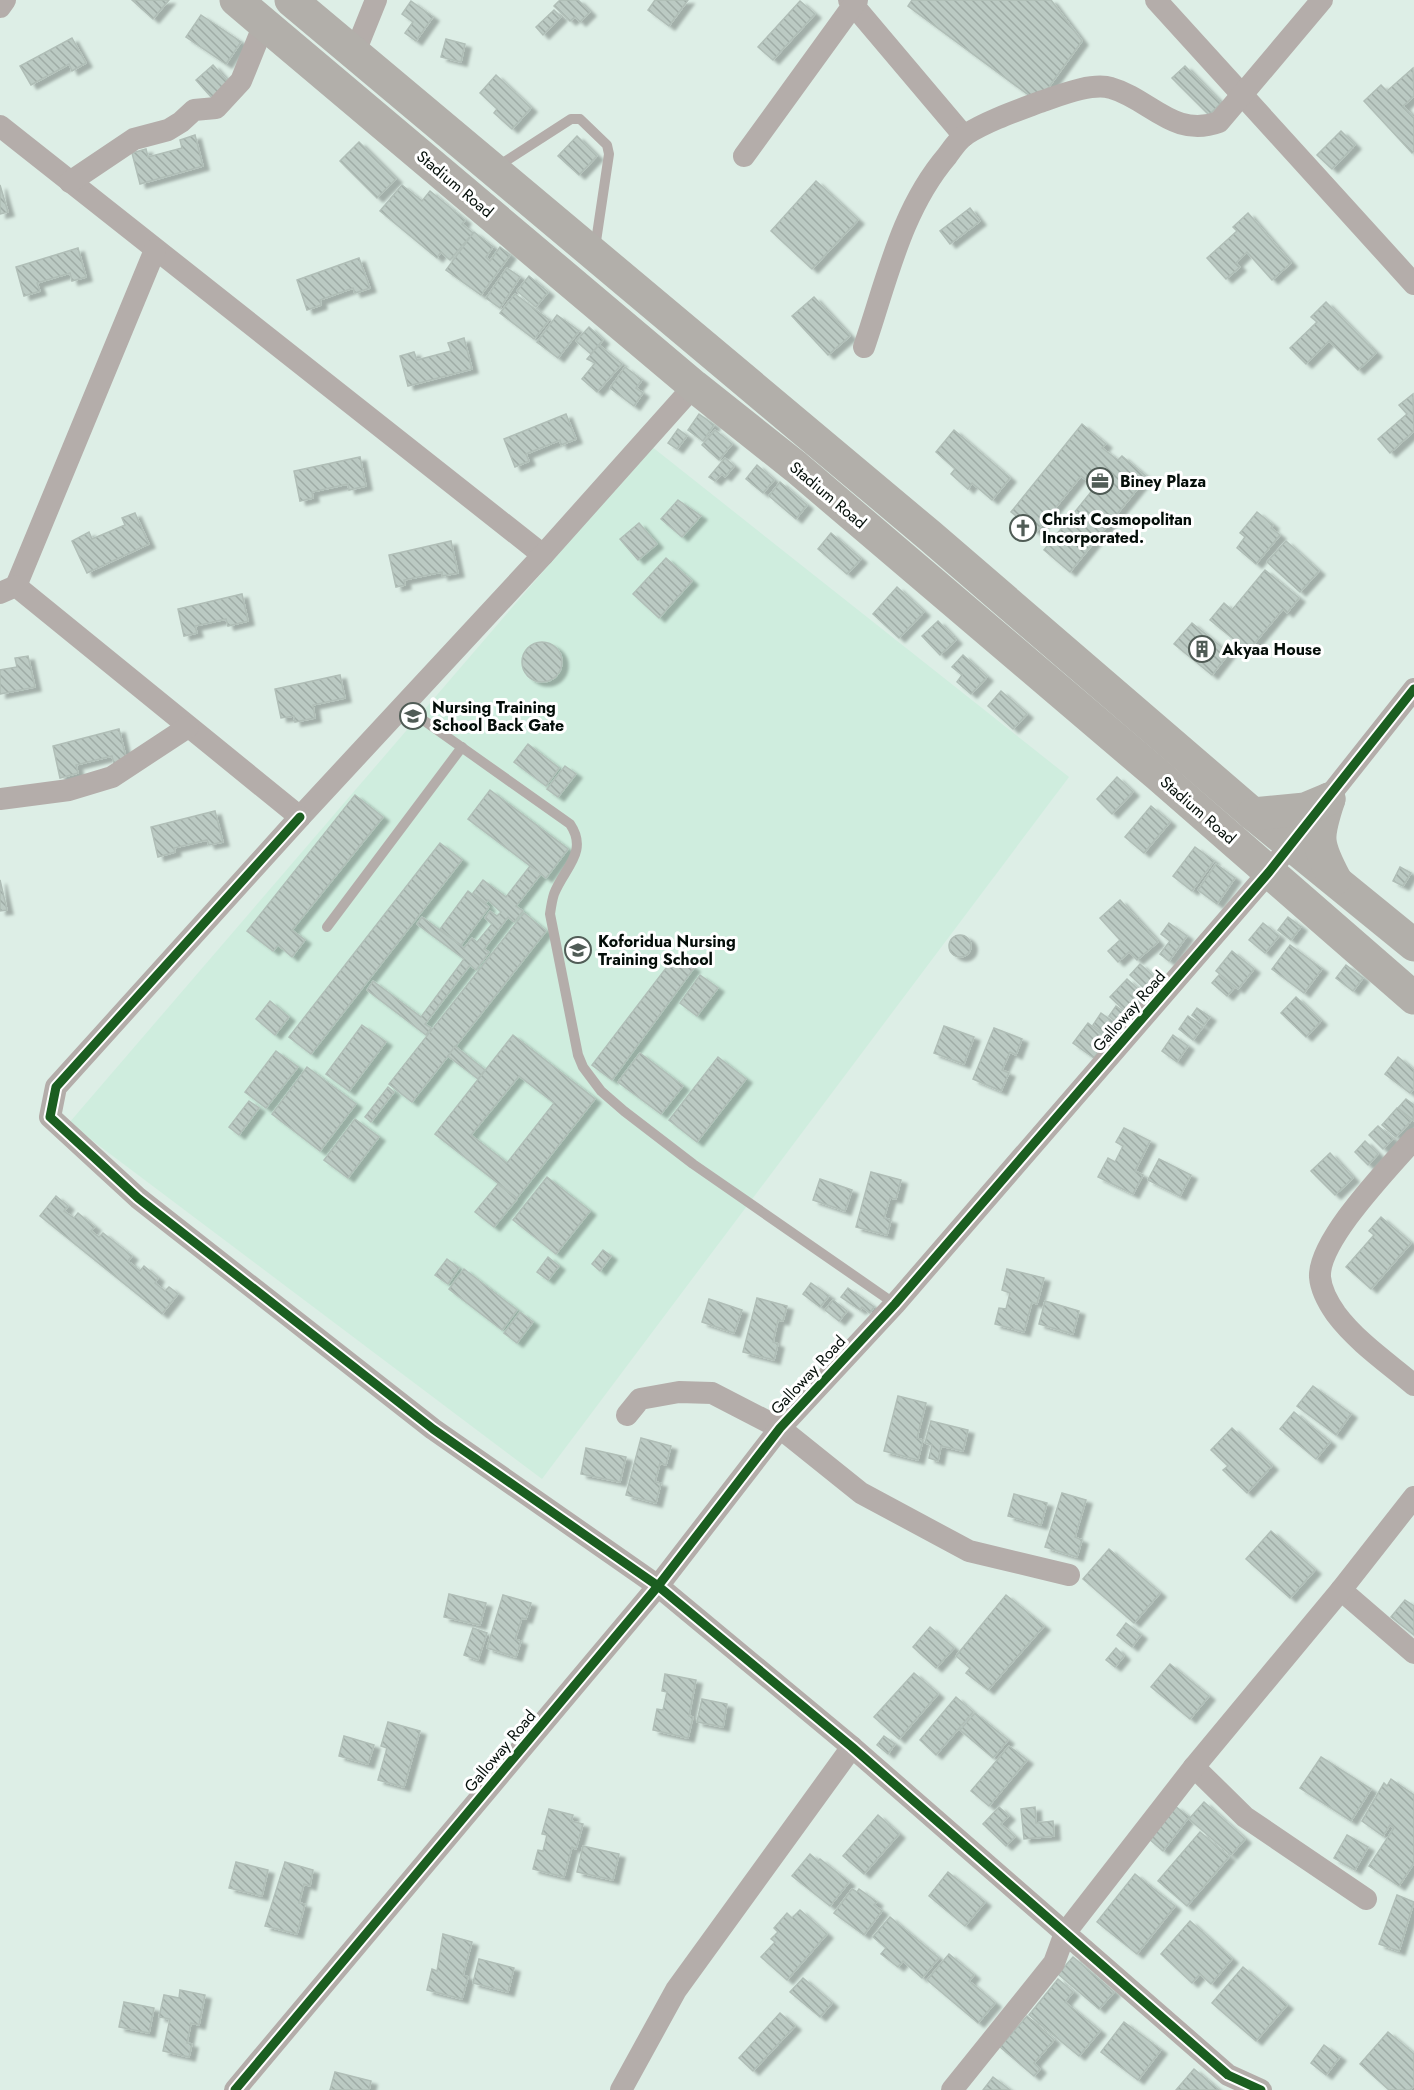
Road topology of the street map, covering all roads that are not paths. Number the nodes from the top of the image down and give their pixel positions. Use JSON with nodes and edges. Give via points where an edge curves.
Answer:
{"nodes":[{"id":1,"x":5,"y":0,"type":"edge"},
{"id":2,"x":291,"y":0,"type":"edge"},
{"id":3,"x":376,"y":0,"type":"edge"},
{"id":4,"x":1156,"y":0,"type":"edge"},
{"id":5,"x":1322,"y":0,"type":"edge"},
{"id":6,"x":853,"y":1,"type":"edge"},
{"id":7,"x":0,"y":7,"type":"edge"},
{"id":8,"x":258,"y":11,"type":"edge"},
{"id":9,"x":355,"y":52,"type":"junction"},
{"id":10,"x":1243,"y":95,"type":"junction"},
{"id":11,"x":0,"y":126,"type":"edge"},
{"id":12,"x":964,"y":136,"type":"junction"},
{"id":13,"x":744,"y":156,"type":"dead end"},
{"id":14,"x":493,"y":169,"type":"junction"},
{"id":15,"x":70,"y":182,"type":"junction"},
{"id":16,"x":155,"y":250,"type":"junction"},
{"id":17,"x":594,"y":255,"type":"junction"},
{"id":18,"x":1414,"y":284,"type":"edge"},
{"id":19,"x":864,"y":346,"type":"dead end"},
{"id":20,"x":694,"y":386,"type":"junction"},
{"id":21,"x":543,"y":555,"type":"junction"},
{"id":22,"x":8,"y":590,"type":"edge"},
{"id":23,"x":1414,"y":689,"type":"edge"},
{"id":24,"x":402,"y":705,"type":"junction"},
{"id":25,"x":188,"y":727,"type":"junction"},
{"id":26,"x":462,"y":747,"type":"junction"},
{"id":27,"x":0,"y":799,"type":"edge"},
{"id":28,"x":1329,"y":799,"type":"junction"},
{"id":29,"x":1253,"y":814,"type":"junction"},
{"id":30,"x":300,"y":817,"type":"junction"},
{"id":31,"x":1291,"y":845,"type":"junction"},
{"id":32,"x":1269,"y":872,"type":"junction"},
{"id":33,"x":1339,"y":885,"type":"junction"},
{"id":34,"x":327,"y":927,"type":"dead end"},
{"id":35,"x":1414,"y":945,"type":"edge"},
{"id":36,"x":1414,"y":998,"type":"edge"},
{"id":37,"x":1414,"y":1139,"type":"edge"},
{"id":38,"x":895,"y":1304,"type":"junction"},
{"id":39,"x":1414,"y":1385,"type":"edge"},
{"id":40,"x":627,"y":1415,"type":"dead end"},
{"id":41,"x":780,"y":1428,"type":"junction"},
{"id":42,"x":1414,"y":1497,"type":"edge"},
{"id":43,"x":1069,"y":1575,"type":"dead end"},
{"id":44,"x":658,"y":1586,"type":"junction"},
{"id":45,"x":1341,"y":1590,"type":"junction"},
{"id":46,"x":1414,"y":1653,"type":"edge"},
{"id":47,"x":852,"y":1747,"type":"junction"},
{"id":48,"x":1194,"y":1767,"type":"junction"},
{"id":49,"x":1366,"y":1899,"type":"dead end"},
{"id":50,"x":1065,"y":1933,"type":"junction"},
{"id":51,"x":235,"y":2090,"type":"edge"},
{"id":52,"x":621,"y":2090,"type":"edge"},
{"id":53,"x":952,"y":2090,"type":"edge"},
{"id":54,"x":1261,"y":2090,"type":"edge"}],
"edges":[{"from":1,"to":7,"type":"street"},
{"from":2,"to":9,"type":"main road","name":"Stadium Road"},
{"from":3,"to":9,"type":"street"},
{"from":4,"to":10,"type":"street"},
{"from":5,"to":10,"type":"street"},
{"from":6,"to":12,"type":"street"},
{"from":6,"to":13,"type":"street"},
{"from":8,"to":15,"type":"street","via":[[241,81],[216,108],[194,110],[168,130],[134,139]]},
{"from":8,"to":20,"type":"main road","name":"Stadium Road"},
{"from":9,"to":14,"type":"main road","name":"Stadium Road"},
{"from":10,"to":12,"type":"street","via":[[1219,122],[1204,128],[1171,121],[1109,87],[1071,91]]},
{"from":10,"to":18,"type":"street"},
{"from":11,"to":15,"type":"street"},
{"from":12,"to":19,"type":"street","via":[[935,170],[902,227]]},
{"from":14,"to":17,"type":"main road","name":"Stadium Road"},
{"from":14,"to":17,"type":"lane","via":[[571,119],[580,119],[608,144]]},
{"from":15,"to":16,"type":"street"},
{"from":16,"to":21,"type":"street"},
{"from":16,"to":22,"type":"street"},
{"from":17,"to":29,"type":"main road","name":"Stadium Road","via":[[973,572]]},
{"from":20,"to":21,"type":"street"},
{"from":20,"to":32,"type":"main road","name":"Stadium Road","via":[[796,467]]},
{"from":21,"to":24,"type":"street"},
{"from":22,"to":25,"type":"street"},
{"from":23,"to":28,"type":"street","name":"Galloway Road"},
{"from":24,"to":26,"type":"lane"},
{"from":24,"to":30,"type":"street"},
{"from":25,"to":27,"type":"street","via":[[112,777],[69,790]]},
{"from":25,"to":30,"type":"street"},
{"from":26,"to":34,"type":"lane"},
{"from":26,"to":38,"type":"lane","via":[[570,824],[577,835],[578,849],[554,895],[550,914],[578,1055],[601,1091],[693,1164]]},
{"from":28,"to":29,"type":"main road","via":[[1305,809]]},
{"from":28,"to":31,"type":"street","name":"Galloway Road"},
{"from":28,"to":33,"type":"main road","via":[[1321,824],[1320,846]]},
{"from":29,"to":31,"type":"main road","name":"Stadium Road"},
{"from":30,"to":44,"type":"street","via":[[56,1087],[50,1117],[138,1198],[433,1429]]},
{"from":31,"to":32,"type":"street","name":"Galloway Road"},
{"from":31,"to":33,"type":"main road","name":"Stadium Road"},
{"from":32,"to":36,"type":"main road","name":"Stadium Road"},
{"from":32,"to":38,"type":"street","name":"Galloway Road"},
{"from":33,"to":35,"type":"main road","name":"Stadium Road"},
{"from":37,"to":39,"type":"street","via":[[1347,1218],[1325,1253],[1320,1276],[1336,1315]]},
{"from":38,"to":41,"type":"street","name":"Galloway Road"},
{"from":40,"to":41,"type":"street","via":[[640,1399],[679,1392],[712,1393]]},
{"from":41,"to":43,"type":"street","via":[[861,1493],[969,1551]]},
{"from":41,"to":44,"type":"street","name":"Galloway Road"},
{"from":42,"to":45,"type":"street"},
{"from":44,"to":47,"type":"street"},
{"from":44,"to":51,"type":"street","name":"Galloway Road"},
{"from":45,"to":46,"type":"street"},
{"from":45,"to":48,"type":"street"},
{"from":47,"to":50,"type":"street"},
{"from":47,"to":52,"type":"street","via":[[676,1990]]},
{"from":48,"to":49,"type":"street","via":[[1245,1817]]},
{"from":48,"to":50,"type":"street"},
{"from":50,"to":53,"type":"street","via":[[1054,1962]]},
{"from":50,"to":54,"type":"street","via":[[1228,2075]]}]}
